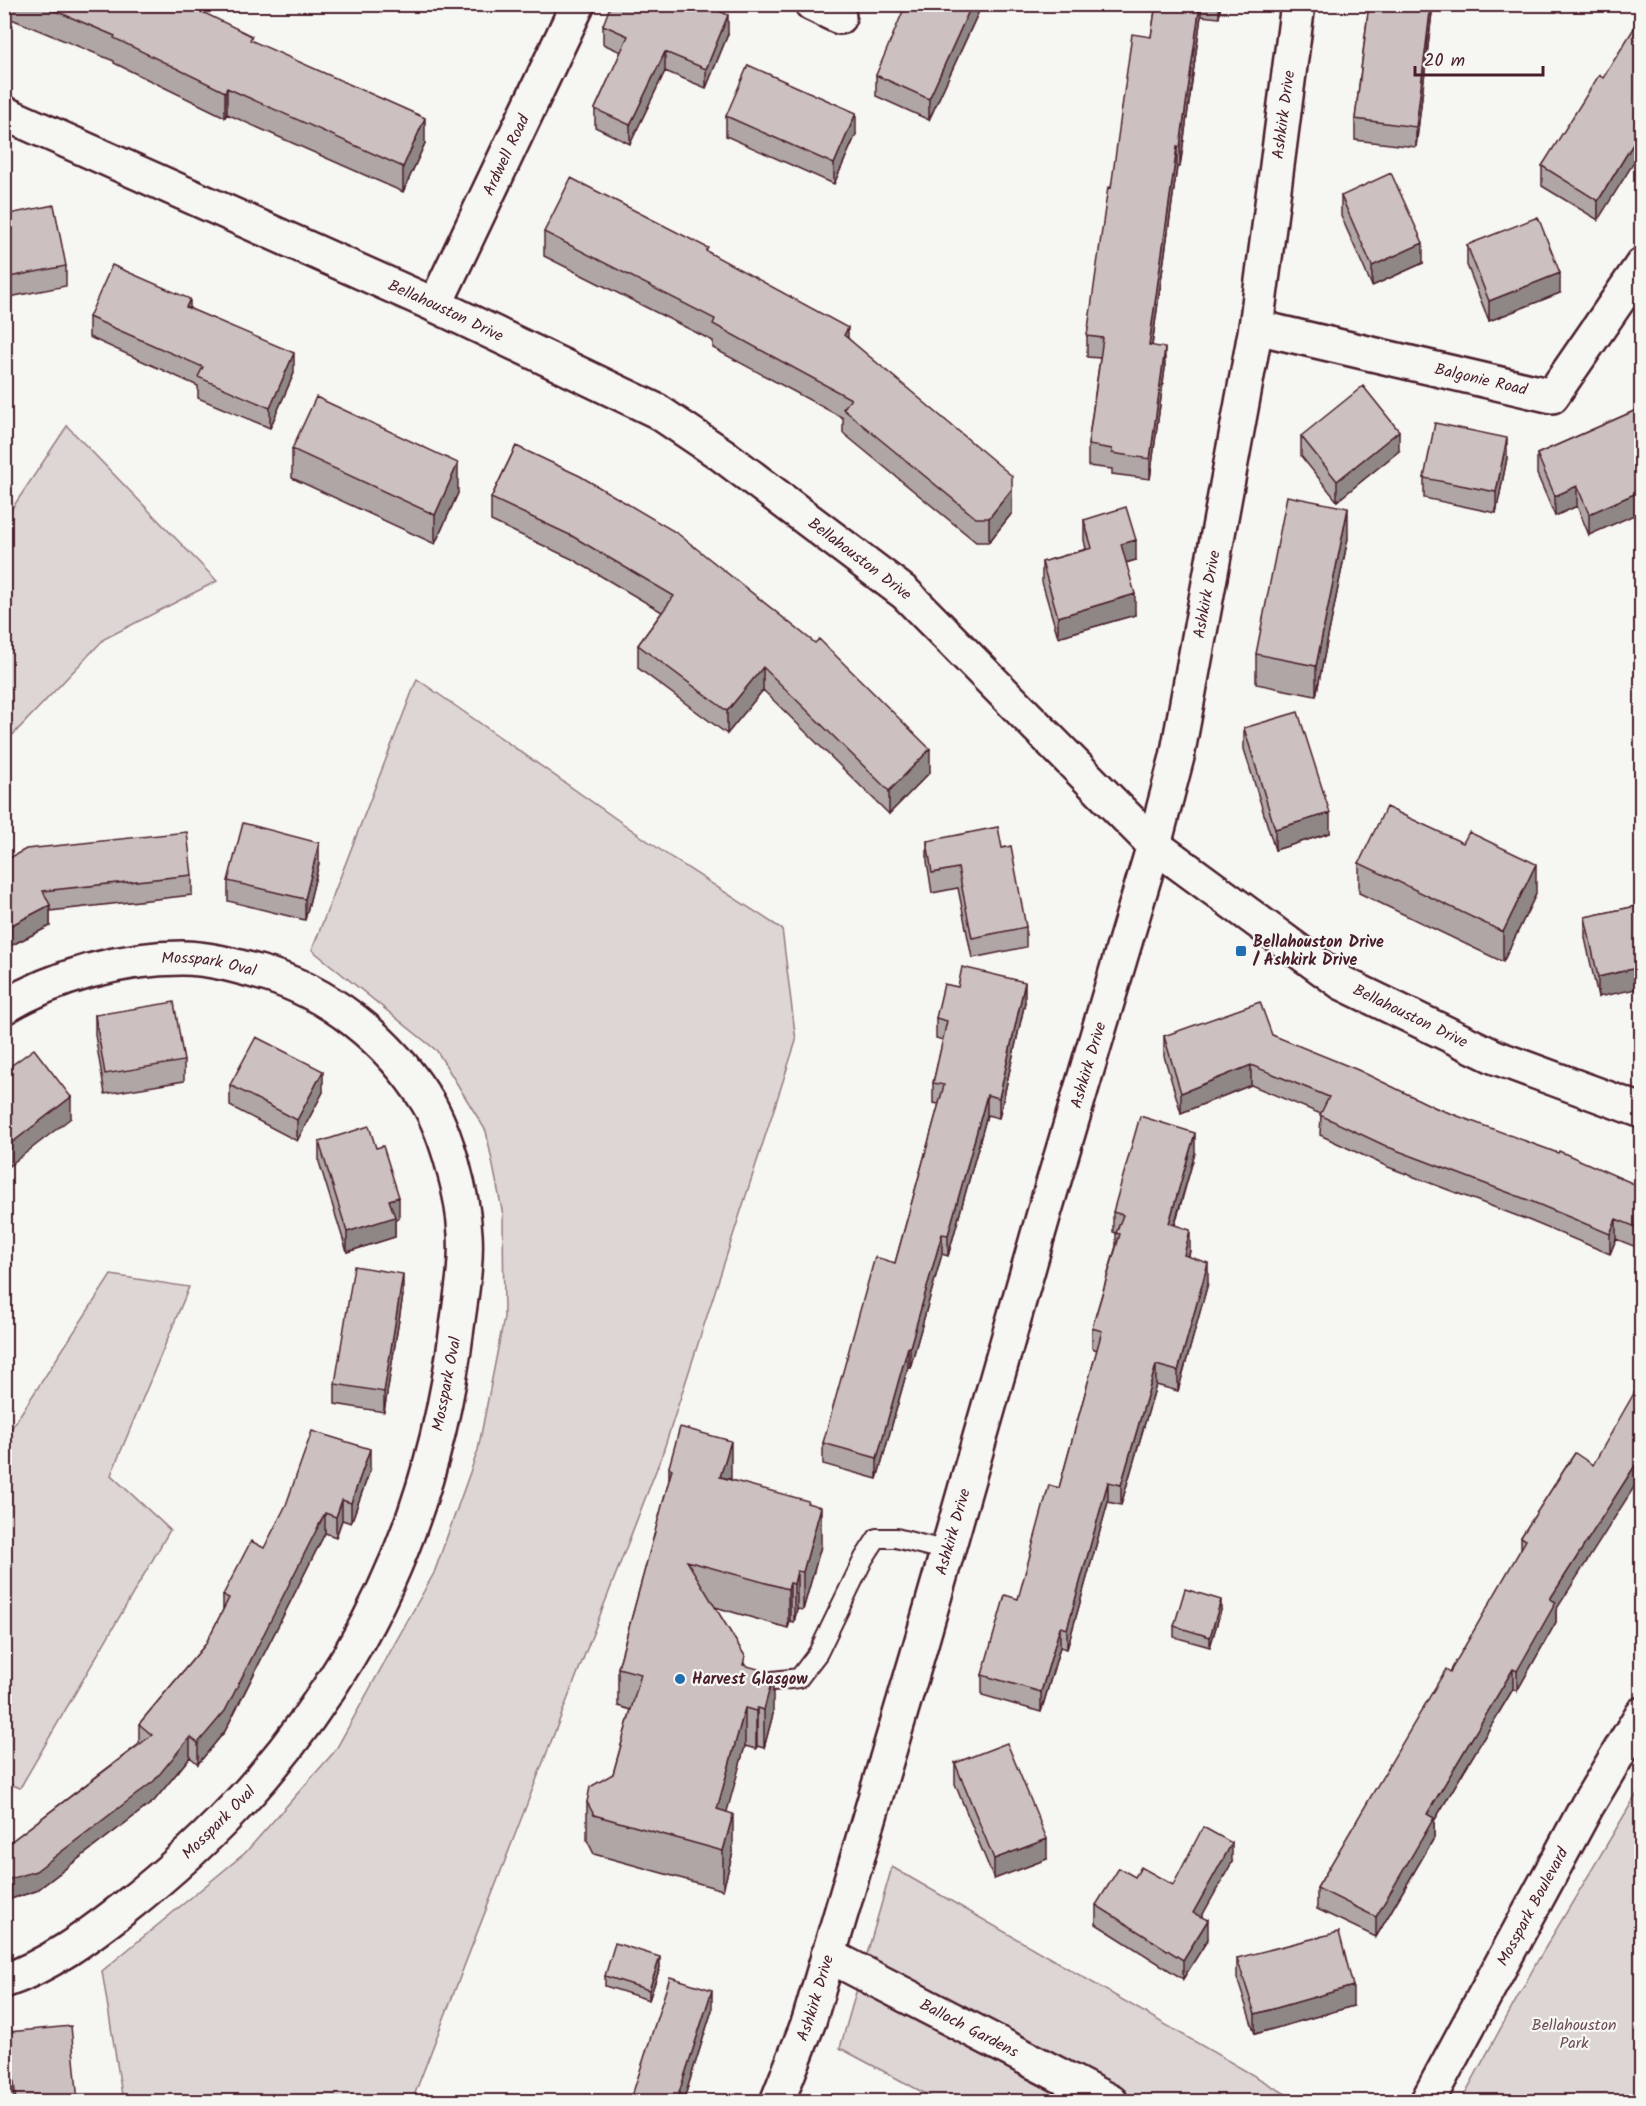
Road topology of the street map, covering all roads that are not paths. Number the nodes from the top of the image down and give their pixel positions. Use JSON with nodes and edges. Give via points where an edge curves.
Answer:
{"nodes":[{"id":1,"x":578,"y":4,"type":"edge"},
{"id":2,"x":1298,"y":4,"type":"edge"},
{"id":3,"x":4,"y":113,"type":"edge"},
{"id":4,"x":1641,"y":265,"type":"edge"},
{"id":5,"x":435,"y":305,"type":"junction"},
{"id":6,"x":1256,"y":327,"type":"junction"},
{"id":7,"x":1154,"y":845,"type":"junction"},
{"id":8,"x":4,"y":1007,"type":"edge"},
{"id":9,"x":1641,"y":1111,"type":"edge"},
{"id":10,"x":947,"y":1551,"type":"junction"},
{"id":11,"x":764,"y":1682,"type":"edge"},
{"id":12,"x":1641,"y":1714,"type":"edge"},
{"id":13,"x":828,"y":1955,"type":"junction"},
{"id":14,"x":4,"y":1981,"type":"edge"},
{"id":15,"x":777,"y":2102,"type":"edge"},
{"id":16,"x":1111,"y":2102,"type":"edge"},
{"id":17,"x":1427,"y":2102,"type":"edge"}],
"edges":[{"from":1,"to":5,"type":"street","name":"Ardwell Road"},
{"from":2,"to":6,"type":"street","name":"Ashkirk Drive"},
{"from":3,"to":5,"type":"street","name":"Bellahouston Drive"},
{"from":4,"to":6,"type":"street","name":"Balgonie Road","via":[[1552,396]]},
{"from":5,"to":7,"type":"street","name":"Bellahouston Drive","via":[[657,411],[721,454],[905,593]]},
{"from":6,"to":7,"type":"street","name":"Ashkirk Drive","via":[[1177,757]]},
{"from":7,"to":9,"type":"street","name":"Bellahouston Drive","via":[[1342,983],[1495,1057]]},
{"from":7,"to":10,"type":"street","name":"Ashkirk Drive"},
{"from":8,"to":14,"type":"street","name":"Mosspark Oval","via":[[30,991],[83,973],[129,963],[183,958],[226,963],[271,975],[316,995],[375,1038],[429,1104],[459,1185],[465,1235],[454,1350],[430,1470],[409,1532],[350,1654],[314,1711],[260,1782],[210,1835],[109,1920],[61,1954]]},
{"from":10,"to":11,"type":"lane","via":[[896,1538],[877,1538],[818,1653],[799,1678]]},
{"from":10,"to":13,"type":"street","name":"Ashkirk Drive"},
{"from":12,"to":17,"type":"street","name":"Mosspark Boulevard"},
{"from":13,"to":15,"type":"street","name":"Ashkirk Drive","via":[[809,2021]]},
{"from":13,"to":16,"type":"street","name":"Balloch Gardens"}]}
